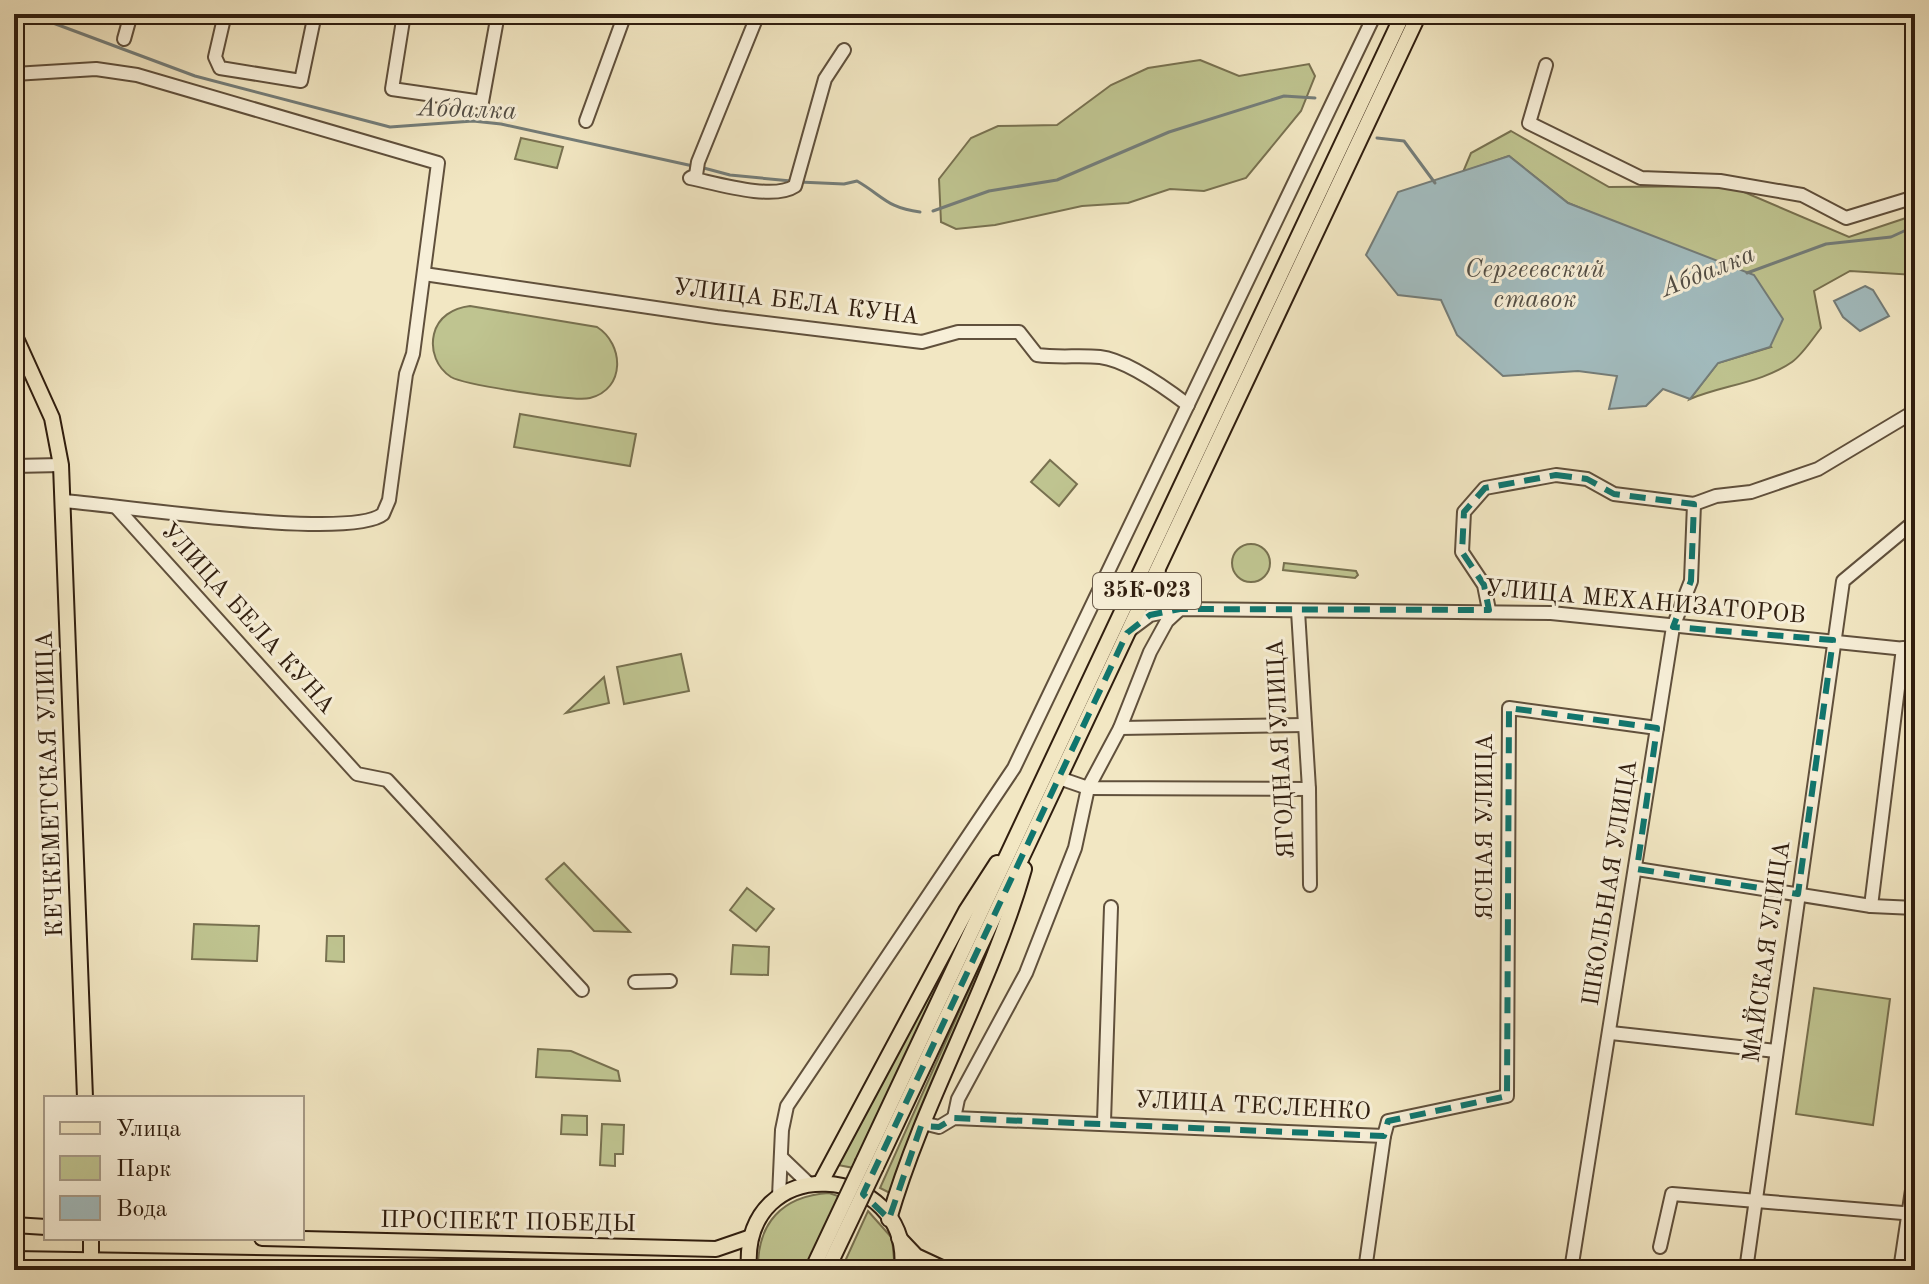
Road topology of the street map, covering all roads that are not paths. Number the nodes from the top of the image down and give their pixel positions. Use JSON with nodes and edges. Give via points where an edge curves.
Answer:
{"nodes":[{"id":1,"x":131,"y":14,"type":"edge"},
{"id":2,"x":225,"y":14,"type":"edge"},
{"id":3,"x":315,"y":14,"type":"edge"},
{"id":4,"x":404,"y":14,"type":"edge"},
{"id":5,"x":498,"y":14,"type":"edge"},
{"id":6,"x":625,"y":14,"type":"edge"},
{"id":7,"x":758,"y":14,"type":"edge"},
{"id":8,"x":1375,"y":14,"type":"edge"},
{"id":9,"x":1403,"y":14,"type":"edge"},
{"id":10,"x":1419,"y":14,"type":"edge"},
{"id":11,"x":124,"y":39,"type":"dead end"},
{"id":12,"x":844,"y":50,"type":"dead end"},
{"id":13,"x":1546,"y":65,"type":"dead end"},
{"id":14,"x":14,"y":74,"type":"edge"},
{"id":15,"x":586,"y":121,"type":"dead end"},
{"id":16,"x":1915,"y":197,"type":"edge"},
{"id":17,"x":424,"y":274,"type":"junction"},
{"id":18,"x":14,"y":334,"type":"edge"},
{"id":19,"x":1188,"y":405,"type":"junction"},
{"id":20,"x":1915,"y":411,"type":"edge"},
{"id":21,"x":61,"y":465,"type":"junction"},
{"id":22,"x":14,"y":466,"type":"edge"},
{"id":23,"x":64,"y":501,"type":"junction"},
{"id":24,"x":1694,"y":504,"type":"junction"},
{"id":25,"x":116,"y":507,"type":"junction"},
{"id":26,"x":1915,"y":521,"type":"edge"},
{"id":27,"x":1158,"y":568,"type":"junction"},
{"id":28,"x":1180,"y":609,"type":"junction"},
{"id":29,"x":1489,"y":610,"type":"junction"},
{"id":30,"x":1298,"y":611,"type":"junction"},
{"id":31,"x":1673,"y":627,"type":"junction"},
{"id":32,"x":1127,"y":633,"type":"junction"},
{"id":33,"x":1833,"y":640,"type":"junction"},
{"id":34,"x":1909,"y":649,"type":"edge"},
{"id":35,"x":1305,"y":725,"type":"junction"},
{"id":36,"x":1120,"y":728,"type":"junction"},
{"id":37,"x":1657,"y":728,"type":"junction"},
{"id":38,"x":1059,"y":778,"type":"junction"},
{"id":39,"x":1088,"y":788,"type":"junction"},
{"id":40,"x":1309,"y":789,"type":"junction"},
{"id":41,"x":1032,"y":809,"type":"junction"},
{"id":42,"x":1035,"y":830,"type":"junction"},
{"id":43,"x":1637,"y":869,"type":"junction"},
{"id":44,"x":1310,"y":885,"type":"dead end"},
{"id":45,"x":1798,"y":894,"type":"junction"},
{"id":46,"x":1871,"y":906,"type":"junction"},
{"id":47,"x":1111,"y":907,"type":"dead end"},
{"id":48,"x":1915,"y":908,"type":"edge"},
{"id":49,"x":670,"y":981,"type":"dead end"},
{"id":50,"x":635,"y":982,"type":"dead end"},
{"id":51,"x":582,"y":990,"type":"dead end"},
{"id":52,"x":1611,"y":1033,"type":"junction"},
{"id":53,"x":1776,"y":1051,"type":"junction"},
{"id":54,"x":85,"y":1096,"type":"edge"},
{"id":55,"x":954,"y":1118,"type":"junction"},
{"id":56,"x":1388,"y":1121,"type":"joint"},
{"id":57,"x":1104,"y":1122,"type":"junction"},
{"id":58,"x":923,"y":1123,"type":"junction"},
{"id":59,"x":1384,"y":1136,"type":"junction"},
{"id":60,"x":783,"y":1159,"type":"junction"},
{"id":61,"x":870,"y":1165,"type":"junction"},
{"id":62,"x":1915,"y":1170,"type":"edge"},
{"id":63,"x":814,"y":1182,"type":"junction"},
{"id":64,"x":779,"y":1196,"type":"junction"},
{"id":65,"x":1756,"y":1201,"type":"junction"},
{"id":66,"x":1912,"y":1213,"type":"edge"},
{"id":67,"x":889,"y":1219,"type":"junction"},
{"id":68,"x":14,"y":1225,"type":"edge"},
{"id":69,"x":44,"y":1227,"type":"edge"},
{"id":70,"x":751,"y":1237,"type":"junction"},
{"id":71,"x":899,"y":1237,"type":"junction"},
{"id":72,"x":304,"y":1239,"type":"edge"},
{"id":73,"x":91,"y":1240,"type":"edge"},
{"id":74,"x":1660,"y":1247,"type":"dead end"},
{"id":75,"x":14,"y":1259,"type":"edge"},
{"id":76,"x":91,"y":1260,"type":"junction"},
{"id":77,"x":271,"y":1267,"type":"edge"},
{"id":78,"x":944,"y":1269,"type":"edge"},
{"id":79,"x":687,"y":1270,"type":"edge"},
{"id":80,"x":749,"y":1270,"type":"edge"},
{"id":81,"x":812,"y":1270,"type":"edge"},
{"id":82,"x":827,"y":1270,"type":"edge"},
{"id":83,"x":902,"y":1270,"type":"edge"},
{"id":84,"x":937,"y":1270,"type":"edge"},
{"id":85,"x":1032,"y":1270,"type":"edge"},
{"id":86,"x":1365,"y":1270,"type":"edge"},
{"id":87,"x":1571,"y":1270,"type":"edge"},
{"id":88,"x":1746,"y":1270,"type":"edge"},
{"id":89,"x":1900,"y":1270,"type":"edge"}],
"edges":[{"from":1,"to":11,"type":"street"},
{"from":2,"to":3,"type":"street","via":[[215,57],[223,70],[302,80]]},
{"from":4,"to":5,"type":"street","via":[[392,89],[482,102]]},
{"from":6,"to":15,"type":"street"},
{"from":7,"to":12,"type":"street","via":[[690,178],[754,191],[790,190],[797,182],[825,79]]},
{"from":8,"to":19,"type":"street"},
{"from":9,"to":41,"type":"main road","number":"35К-023"},
{"from":10,"to":27,"type":"main road","number":"35К-023"},
{"from":13,"to":16,"type":"street","via":[[1529,123],[1641,178],[1720,181],[1802,195],[1846,218]]},
{"from":14,"to":17,"type":"street","name":"УЛИЦА БЕЛА КУНА","via":[[96,69],[137,75],[438,163]]},
{"from":17,"to":19,"type":"street","name":"УЛИЦА БЕЛА КУНА","via":[[922,342],[958,332],[1019,332],[1037,355],[1101,357],[1156,382]]},
{"from":17,"to":25,"type":"street","name":"УЛИЦА БЕЛА КУНА","via":[[387,507],[376,519],[299,523]]},
{"from":18,"to":21,"type":"main road","name":"КЕЧКЕМЕТСКАЯ УЛИЦА","via":[[52,418]]},
{"from":19,"to":60,"type":"street","via":[[1014,768],[787,1106]]},
{"from":20,"to":24,"type":"street","via":[[1818,469]]},
{"from":21,"to":22,"type":"street"},
{"from":21,"to":23,"type":"main road","name":"КЕЧКЕМЕТСКАЯ УЛИЦА"},
{"from":23,"to":25,"type":"street","name":"УЛИЦА БЕЛА КУНА"},
{"from":23,"to":54,"type":"main road","name":"КЕЧКЕМЕТСКАЯ УЛИЦА"},
{"from":24,"to":29,"type":"street","via":[[1614,494],[1587,479],[1563,476],[1485,488],[1464,512],[1462,552],[1484,585]]},
{"from":24,"to":31,"type":"street","name":"ШКОЛЬНАЯ УЛИЦА","via":[[1691,581]]},
{"from":25,"to":51,"type":"street","name":"УЛИЦА БЕЛА КУНА","via":[[357,774],[387,780]]},
{"from":26,"to":33,"type":"street","name":"МАЙСКАЯ УЛИЦА","via":[[1843,581]]},
{"from":27,"to":28,"type":"street","via":[[1163,596]]},
{"from":27,"to":32,"type":"main road","number":"35К-023"},
{"from":28,"to":30,"type":"street","name":"УЛИЦА МЕХАНИЗАТОРОВ"},
{"from":28,"to":32,"type":"street","name":"УЛИЦА МЕХАНИЗАТОРОВ","via":[[1150,615]]},
{"from":28,"to":36,"type":"street","via":[[1150,652]]},
{"from":29,"to":30,"type":"street","name":"УЛИЦА МЕХАНИЗАТОРОВ"},
{"from":29,"to":31,"type":"street","name":"УЛИЦА МЕХАНИЗАТОРОВ"},
{"from":30,"to":35,"type":"street","name":"ЯГОДНАЯ УЛИЦА"},
{"from":31,"to":33,"type":"street","name":"УЛИЦА МЕХАНИЗАТОРОВ"},
{"from":31,"to":37,"type":"street","name":"ШКОЛЬНАЯ УЛИЦА"},
{"from":32,"to":38,"type":"main road","number":"35К-023"},
{"from":33,"to":34,"type":"street","name":"УЛИЦА МЕХАНИЗАТОРОВ"},
{"from":33,"to":45,"type":"street","name":"МАЙСКАЯ УЛИЦА"},
{"from":34,"to":46,"type":"street"},
{"from":35,"to":36,"type":"street"},
{"from":35,"to":40,"type":"street","name":"ЯГОДНАЯ УЛИЦА"},
{"from":36,"to":39,"type":"street"},
{"from":37,"to":43,"type":"street","name":"ШКОЛЬНАЯ УЛИЦА"},
{"from":37,"to":56,"type":"street","name":"ЯСНАЯ УЛИЦА","via":[[1509,708],[1507,1096]]},
{"from":38,"to":39,"type":"street"},
{"from":38,"to":42,"type":"main road","number":"35К-023"},
{"from":39,"to":40,"type":"street"},
{"from":39,"to":55,"type":"street","via":[[1075,848],[1026,973],[958,1099]]},
{"from":40,"to":44,"type":"street","name":"ЯГОДНАЯ УЛИЦА"},
{"from":41,"to":61,"type":"main road","number":"35К-023"},
{"from":41,"to":63,"type":"main road","via":[[966,911]]},
{"from":42,"to":58,"type":"main road","via":[[1003,933]]},
{"from":42,"to":61,"type":"main road","number":"35К-023"},
{"from":43,"to":45,"type":"street"},
{"from":43,"to":52,"type":"street","name":"ШКОЛЬНАЯ УЛИЦА"},
{"from":45,"to":46,"type":"street"},
{"from":45,"to":53,"type":"street","name":"МАЙСКАЯ УЛИЦА"},
{"from":46,"to":48,"type":"street"},
{"from":47,"to":57,"type":"street","name":"УЛИЦА ТЕСЛЕНКО"},
{"from":49,"to":50,"type":"street"},
{"from":52,"to":53,"type":"street"},
{"from":52,"to":87,"type":"street","name":"ШКОЛЬНАЯ УЛИЦА"},
{"from":53,"to":65,"type":"street","name":"МАЙСКАЯ УЛИЦА"},
{"from":55,"to":57,"type":"street","name":"УЛИЦА ТЕСЛЕНКО"},
{"from":55,"to":58,"type":"street","name":"УЛИЦА ТЕСЛЕНКО","via":[[939,1127]]},
{"from":56,"to":59,"type":"street","name":"УЛИЦА ТЕСЛЕНКО"},
{"from":57,"to":59,"type":"street","name":"УЛИЦА ТЕСЛЕНКО"},
{"from":58,"to":67,"type":"main road"},
{"from":59,"to":86,"type":"street"},
{"from":60,"to":63,"type":"street"},
{"from":60,"to":64,"type":"street"},
{"from":61,"to":81,"type":"main road","number":"35К-023","bridge":true},
{"from":61,"to":82,"type":"main road","number":"35К-023","bridge":true},
{"from":62,"to":66,"type":"street"},
{"from":63,"to":64,"type":"main road"},
{"from":63,"to":67,"type":"main road","via":[[858,1190]]},
{"from":64,"to":70,"type":"main road"},
{"from":65,"to":66,"type":"street"},
{"from":65,"to":74,"type":"street","via":[[1672,1194]]},
{"from":65,"to":88,"type":"street","name":"МАЙСКАЯ УЛИЦА"},
{"from":66,"to":89,"type":"street"},
{"from":67,"to":71,"type":"main road"},
{"from":68,"to":69,"type":"main road"},
{"from":70,"to":72,"type":"main road","name":"ПРОСПЕКТ ПОБЕДЫ","via":[[716,1249]]},
{"from":70,"to":80,"type":"main road"},
{"from":71,"to":78,"type":"main road","via":[[916,1256]]},
{"from":71,"to":83,"type":"main road"},
{"from":73,"to":76,"type":"main road"},
{"from":75,"to":76,"type":"main road","name":"ПРОСПЕКТ ПОБЕДЫ"},
{"from":76,"to":77,"type":"main road","name":"ПРОСПЕКТ ПОБЕДЫ"},
{"from":77,"to":79,"type":"main road","name":"ПРОСПЕКТ ПОБЕДЫ"},
{"from":78,"to":84,"type":"main road"},
{"from":78,"to":85,"type":"main road"}]}
